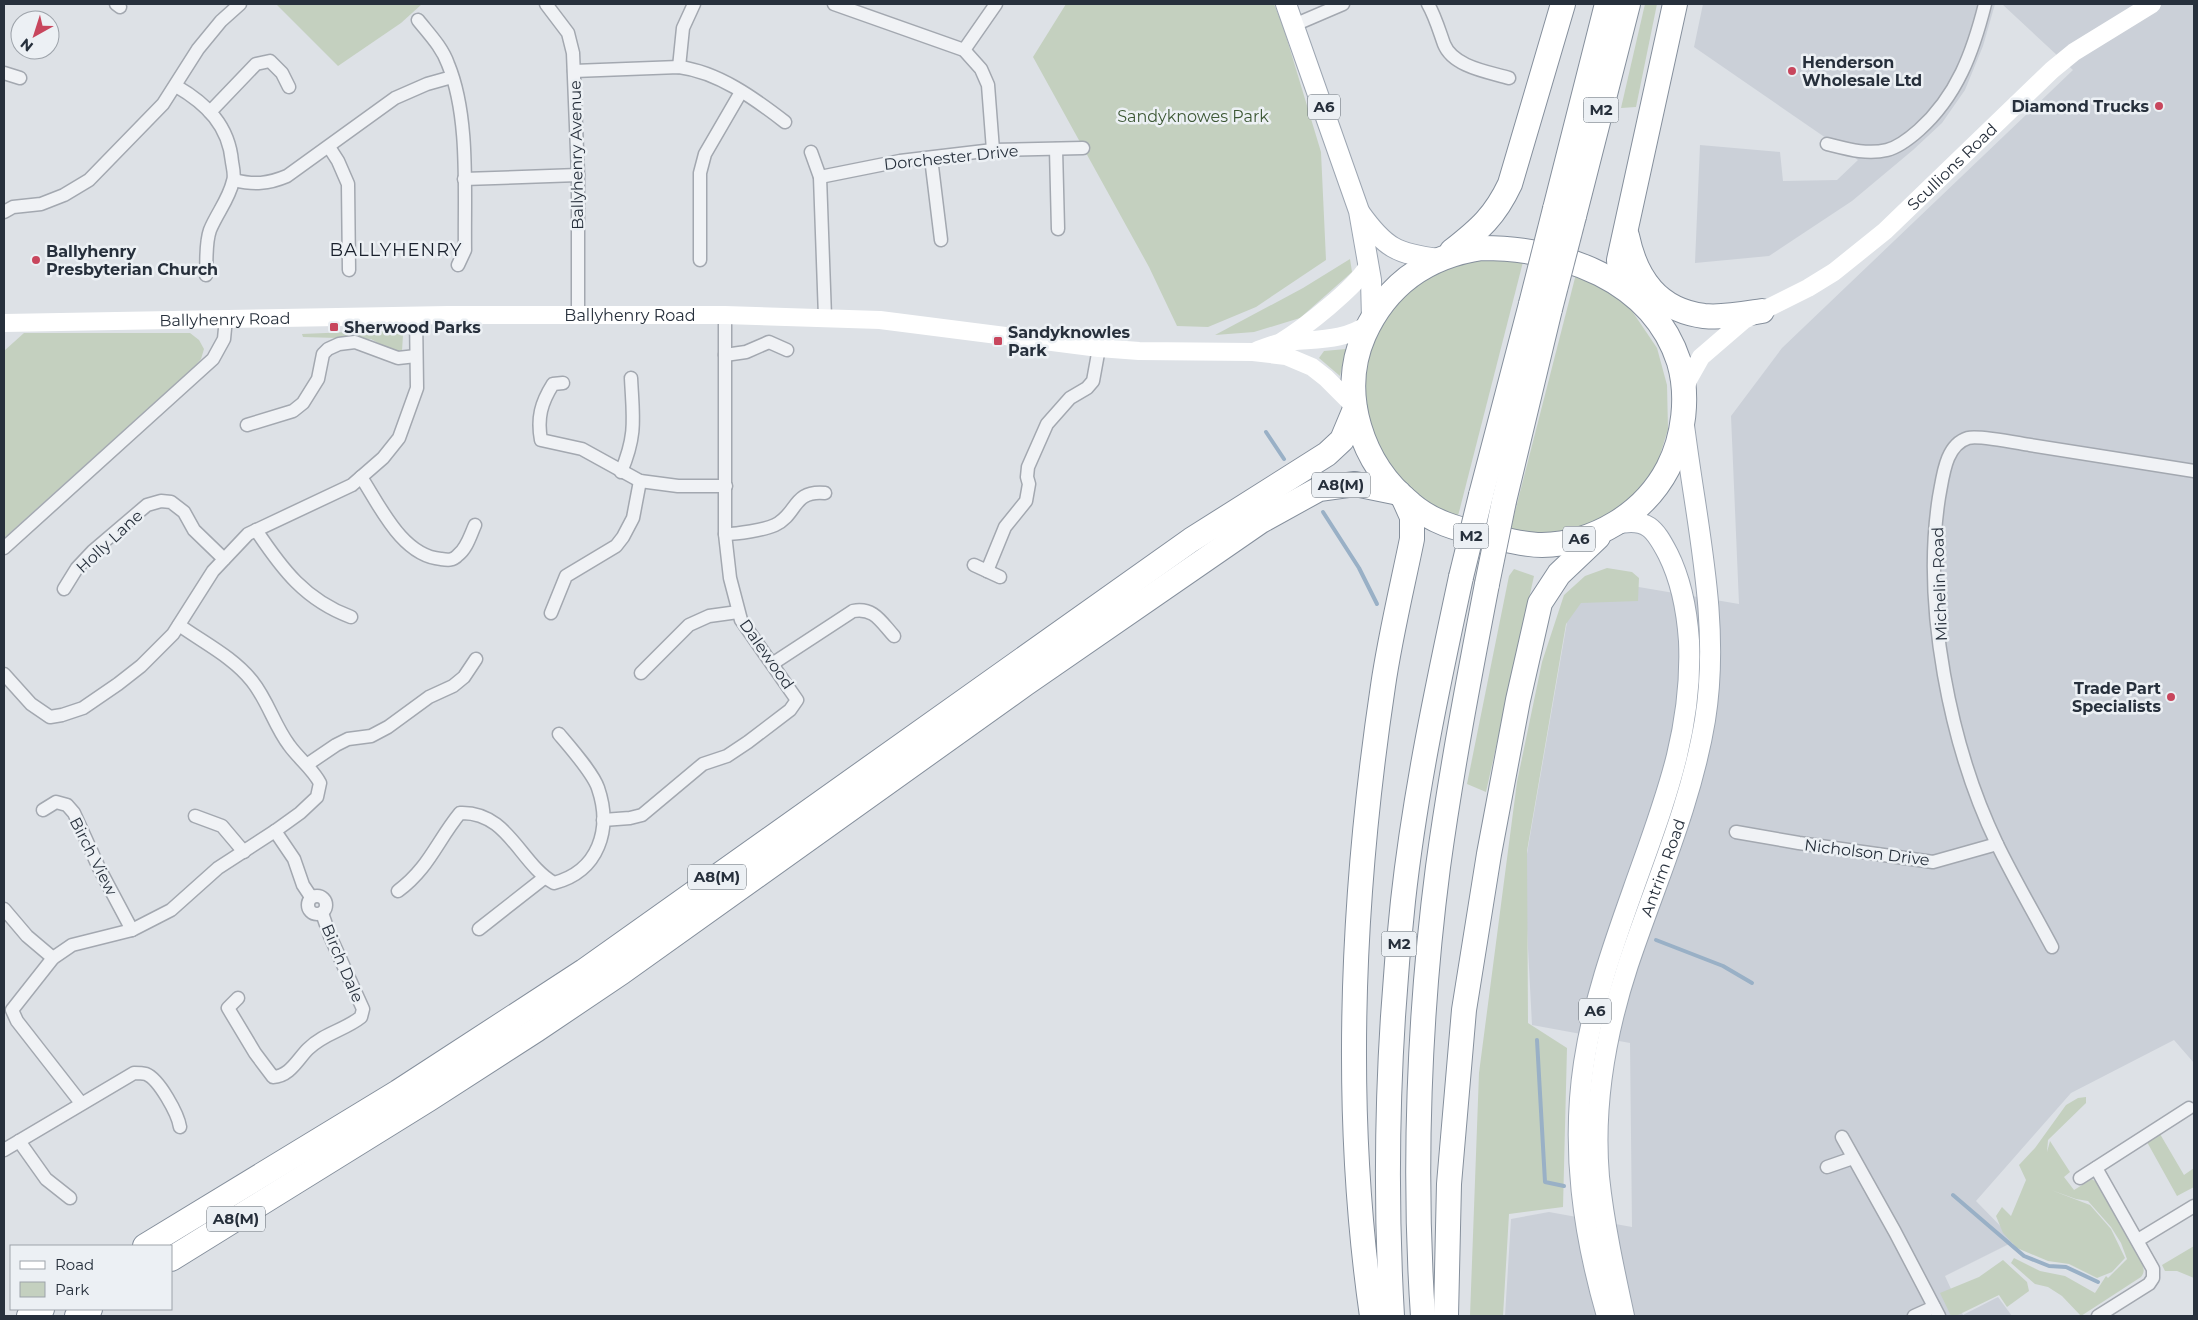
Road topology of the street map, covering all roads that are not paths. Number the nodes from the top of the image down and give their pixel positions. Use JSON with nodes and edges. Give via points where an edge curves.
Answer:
{"nodes":[{"id":1,"x":240,"y":4,"type":"edge"},
{"id":2,"x":546,"y":4,"type":"edge"},
{"id":3,"x":694,"y":4,"type":"edge"},
{"id":4,"x":834,"y":4,"type":"edge"},
{"id":5,"x":996,"y":4,"type":"edge"},
{"id":6,"x":1286,"y":4,"type":"edge"},
{"id":7,"x":1343,"y":4,"type":"edge"},
{"id":8,"x":1428,"y":4,"type":"edge"},
{"id":9,"x":1563,"y":4,"type":"edge"},
{"id":10,"x":1607,"y":4,"type":"edge"},
{"id":11,"x":1628,"y":4,"type":"edge"},
{"id":12,"x":1675,"y":4,"type":"edge"},
{"id":13,"x":1985,"y":4,"type":"edge"},
{"id":14,"x":2152,"y":4,"type":"edge"},
{"id":15,"x":418,"y":20,"type":"dead end"},
{"id":16,"x":1294,"y":25,"type":"junction"},
{"id":17,"x":964,"y":50,"type":"junction"},
{"id":18,"x":679,"y":67,"type":"junction"},
{"id":19,"x":574,"y":71,"type":"junction"},
{"id":20,"x":4,"y":73,"type":"edge"},
{"id":21,"x":452,"y":77,"type":"junction"},
{"id":22,"x":20,"y":78,"type":"dead end"},
{"id":23,"x":1509,"y":78,"type":"dead end"},
{"id":24,"x":176,"y":86,"type":"junction"},
{"id":25,"x":289,"y":87,"type":"dead end"},
{"id":26,"x":741,"y":92,"type":"junction"},
{"id":27,"x":210,"y":112,"type":"junction"},
{"id":28,"x":785,"y":122,"type":"dead end"},
{"id":29,"x":1827,"y":144,"type":"dead end"},
{"id":30,"x":329,"y":147,"type":"junction"},
{"id":31,"x":1083,"y":148,"type":"dead end"},
{"id":32,"x":1056,"y":149,"type":"junction"},
{"id":33,"x":993,"y":150,"type":"junction"},
{"id":34,"x":811,"y":152,"type":"dead end"},
{"id":35,"x":931,"y":158,"type":"junction"},
{"id":36,"x":578,"y":175,"type":"junction"},
{"id":37,"x":820,"y":176,"type":"junction"},
{"id":38,"x":464,"y":179,"type":"junction"},
{"id":39,"x":234,"y":180,"type":"junction"},
{"id":40,"x":1359,"y":211,"type":"junction"},
{"id":41,"x":4,"y":212,"type":"edge"},
{"id":42,"x":1564,"y":212,"type":"junction"},
{"id":43,"x":1058,"y":229,"type":"dead end"},
{"id":44,"x":1626,"y":230,"type":"junction"},
{"id":45,"x":941,"y":240,"type":"dead end"},
{"id":46,"x":1443,"y":257,"type":"junction"},
{"id":47,"x":700,"y":260,"type":"dead end"},
{"id":48,"x":458,"y":265,"type":"dead end"},
{"id":49,"x":1368,"y":266,"type":"junction"},
{"id":50,"x":349,"y":270,"type":"dead end"},
{"id":51,"x":206,"y":275,"type":"dead end"},
{"id":52,"x":1636,"y":298,"type":"junction"},
{"id":53,"x":1541,"y":306,"type":"junction"},
{"id":54,"x":416,"y":315,"type":"junction"},
{"id":55,"x":578,"y":315,"type":"junction"},
{"id":56,"x":725,"y":315,"type":"junction"},
{"id":57,"x":1753,"y":316,"type":"junction"},
{"id":58,"x":825,"y":317,"type":"junction"},
{"id":59,"x":226,"y":318,"type":"junction"},
{"id":60,"x":1371,"y":321,"type":"junction"},
{"id":61,"x":4,"y":323,"type":"edge"},
{"id":62,"x":1278,"y":343,"type":"junction"},
{"id":63,"x":1099,"y":348,"type":"junction"},
{"id":64,"x":787,"y":350,"type":"dead end"},
{"id":65,"x":1254,"y":352,"type":"junction"},
{"id":66,"x":725,"y":355,"type":"junction"},
{"id":67,"x":416,"y":356,"type":"junction"},
{"id":68,"x":631,"y":378,"type":"dead end"},
{"id":69,"x":563,"y":383,"type":"dead end"},
{"id":70,"x":1684,"y":405,"type":"junction"},
{"id":71,"x":1354,"y":408,"type":"junction"},
{"id":72,"x":247,"y":426,"type":"dead end"},
{"id":73,"x":2194,"y":471,"type":"edge"},
{"id":74,"x":621,"y":472,"type":"junction"},
{"id":75,"x":361,"y":477,"type":"junction"},
{"id":76,"x":640,"y":481,"type":"junction"},
{"id":77,"x":726,"y":486,"type":"junction"},
{"id":78,"x":825,"y":493,"type":"dead end"},
{"id":79,"x":1401,"y":495,"type":"junction"},
{"id":80,"x":475,"y":525,"type":"dead end"},
{"id":81,"x":1614,"y":525,"type":"junction"},
{"id":82,"x":256,"y":530,"type":"junction"},
{"id":83,"x":725,"y":534,"type":"junction"},
{"id":84,"x":4,"y":548,"type":"edge"},
{"id":85,"x":224,"y":559,"type":"junction"},
{"id":86,"x":974,"y":565,"type":"dead end"},
{"id":87,"x":986,"y":571,"type":"junction"},
{"id":88,"x":1000,"y":577,"type":"dead end"},
{"id":89,"x":64,"y":589,"type":"dead end"},
{"id":90,"x":738,"y":612,"type":"junction"},
{"id":91,"x":551,"y":613,"type":"dead end"},
{"id":92,"x":350,"y":617,"type":"dead end"},
{"id":93,"x":179,"y":625,"type":"junction"},
{"id":94,"x":894,"y":636,"type":"dead end"},
{"id":95,"x":476,"y":659,"type":"dead end"},
{"id":96,"x":772,"y":664,"type":"junction"},
{"id":97,"x":640,"y":673,"type":"dead end"},
{"id":98,"x":4,"y":674,"type":"edge"},
{"id":99,"x":559,"y":734,"type":"dead end"},
{"id":100,"x":308,"y":764,"type":"junction"},
{"id":101,"x":43,"y":810,"type":"dead end"},
{"id":102,"x":196,"y":816,"type":"dead end"},
{"id":103,"x":603,"y":820,"type":"junction"},
{"id":104,"x":275,"y":831,"type":"junction"},
{"id":105,"x":1736,"y":832,"type":"dead end"},
{"id":106,"x":1997,"y":844,"type":"junction"},
{"id":107,"x":244,"y":852,"type":"junction"},
{"id":108,"x":544,"y":878,"type":"junction"},
{"id":109,"x":398,"y":891,"type":"dead end"},
{"id":110,"x":4,"y":909,"type":"edge"},
{"id":111,"x":479,"y":929,"type":"dead end"},
{"id":112,"x":132,"y":930,"type":"junction"},
{"id":113,"x":2052,"y":947,"type":"dead end"},
{"id":114,"x":53,"y":958,"type":"junction"},
{"id":115,"x":238,"y":998,"type":"dead end"},
{"id":116,"x":81,"y":1103,"type":"junction"},
{"id":117,"x":2189,"y":1108,"type":"dead end"},
{"id":118,"x":180,"y":1127,"type":"dead end"},
{"id":119,"x":1842,"y":1137,"type":"dead end"},
{"id":120,"x":19,"y":1140,"type":"junction"},
{"id":121,"x":4,"y":1150,"type":"edge"},
{"id":122,"x":1853,"y":1158,"type":"junction"},
{"id":123,"x":1827,"y":1167,"type":"dead end"},
{"id":124,"x":2096,"y":1168,"type":"junction"},
{"id":125,"x":2080,"y":1178,"type":"dead end"},
{"id":126,"x":70,"y":1198,"type":"dead end"},
{"id":127,"x":2194,"y":1206,"type":"edge"},
{"id":128,"x":2138,"y":1240,"type":"junction"},
{"id":129,"x":147,"y":1245,"type":"edge"},
{"id":130,"x":172,"y":1258,"type":"edge"},
{"id":131,"x":40,"y":1310,"type":"edge"},
{"id":132,"x":88,"y":1310,"type":"edge"},
{"id":133,"x":1937,"y":1312,"type":"edge"},
{"id":134,"x":29,"y":1316,"type":"edge"},
{"id":135,"x":77,"y":1316,"type":"edge"},
{"id":136,"x":1372,"y":1316,"type":"edge"},
{"id":137,"x":1392,"y":1316,"type":"edge"},
{"id":138,"x":1423,"y":1316,"type":"edge"},
{"id":139,"x":1446,"y":1316,"type":"edge"},
{"id":140,"x":1607,"y":1316,"type":"edge"},
{"id":141,"x":1624,"y":1316,"type":"edge"},
{"id":142,"x":1914,"y":1316,"type":"edge"},
{"id":143,"x":2098,"y":1316,"type":"edge"}],
"edges":[{"from":1,"to":24,"type":"street","via":[[198,49]]},
{"from":2,"to":19,"type":"street","name":"Ballyhenry Avenue","via":[[568,33]]},
{"from":3,"to":18,"type":"street","via":[[683,28]]},
{"from":4,"to":17,"type":"street"},
{"from":5,"to":17,"type":"street"},
{"from":6,"to":16,"type":"main road","number":"A6"},
{"from":7,"to":16,"type":"street"},
{"from":8,"to":23,"type":"street","via":[[1445,46],[1455,58]]},
{"from":9,"to":46,"type":"highway","via":[[1510,184],[1501,203],[1483,227]]},
{"from":10,"to":42,"type":"highway","number":"M2"},
{"from":11,"to":42,"type":"highway","number":"M2"},
{"from":12,"to":44,"type":"highway"},
{"from":13,"to":29,"type":"street","via":[[1966,65],[1956,85],[1908,140],[1888,150],[1863,152]]},
{"from":14,"to":57,"type":"main road","name":"Scullions Road","via":[[2074,52],[2052,70],[1858,253],[1808,288]]},
{"from":15,"to":21,"type":"street","via":[[439,46]]},
{"from":16,"to":40,"type":"main road","number":"A6"},
{"from":17,"to":33,"type":"street","via":[[981,69],[988,85]]},
{"from":18,"to":19,"type":"street"},
{"from":18,"to":26,"type":"street","via":[[695,69]]},
{"from":19,"to":36,"type":"street","name":"Ballyhenry Avenue"},
{"from":20,"to":22,"type":"street"},
{"from":21,"to":30,"type":"street","via":[[395,98]]},
{"from":21,"to":38,"type":"street","via":[[464,145]]},
{"from":24,"to":27,"type":"street","via":[[194,96]]},
{"from":24,"to":41,"type":"street","via":[[163,104],[89,180],[64,196],[41,204],[13,207]]},
{"from":25,"to":27,"type":"street","via":[[282,73],[270,61],[263,61],[256,64]]},
{"from":26,"to":28,"type":"street"},
{"from":26,"to":47,"type":"street","via":[[705,154],[700,173]]},
{"from":27,"to":39,"type":"street","via":[[228,137]]},
{"from":30,"to":39,"type":"street","via":[[286,176],[269,183],[250,184]]},
{"from":30,"to":50,"type":"street","via":[[348,184]]},
{"from":31,"to":32,"type":"street","name":"Dorchester Drive"},
{"from":32,"to":33,"type":"street","name":"Dorchester Drive"},
{"from":32,"to":43,"type":"street"},
{"from":33,"to":35,"type":"street","name":"Dorchester Drive"},
{"from":34,"to":37,"type":"street"},
{"from":35,"to":37,"type":"street","name":"Dorchester Drive"},
{"from":35,"to":45,"type":"street"},
{"from":36,"to":38,"type":"street"},
{"from":36,"to":55,"type":"street","name":"Ballyhenry Avenue"},
{"from":37,"to":58,"type":"street"},
{"from":38,"to":48,"type":"street","via":[[465,250]]},
{"from":39,"to":51,"type":"street","via":[[211,229]]},
{"from":40,"to":46,"type":"main road","number":"A6","via":[[1383,242],[1393,248],[1406,253]]},
{"from":40,"to":49,"type":"main road","number":"A6"},
{"from":42,"to":53,"type":"highway","number":"M2","bridge":true},
{"from":44,"to":52,"type":"highway","via":[[1619,260],[1620,272]]},
{"from":44,"to":57,"type":"highway","via":[[1638,272],[1661,300],[1674,308],[1704,316]]},
{"from":46,"to":52,"type":"highway","number":"A6","via":[[1482,248],[1547,256],[1602,273]]},
{"from":46,"to":60,"type":"highway","number":"A6","via":[[1396,288]]},
{"from":49,"to":60,"type":"main road","number":"A6"},
{"from":49,"to":62,"type":"main road","via":[[1353,284],[1295,334]]},
{"from":52,"to":57,"type":"main road","name":"Scullions Road","via":[[1675,316],[1710,323]]},
{"from":52,"to":70,"type":"highway","number":"A6","via":[[1656,320],[1676,354],[1682,373]]},
{"from":53,"to":137,"type":"highway","number":"M2","bridge":true,"via":[[1481,495],[1438,681],[1423,762],[1403,900],[1392,1034],[1389,1116]]},
{"from":53,"to":138,"type":"highway","number":"M2","bridge":true,"via":[[1487,584],[1438,868],[1421,1068]]},
{"from":54,"to":55,"type":"main road","name":"Ballyhenry Road"},
{"from":54,"to":59,"type":"main road","name":"Ballyhenry Road"},
{"from":54,"to":67,"type":"street"},
{"from":55,"to":56,"type":"main road","name":"Ballyhenry Road"},
{"from":56,"to":58,"type":"main road","name":"Ballyhenry Road"},
{"from":56,"to":66,"type":"street","name":"Dalewood"},
{"from":57,"to":70,"type":"main road","name":"Scullions Road","via":[[1701,357],[1688,380]]},
{"from":58,"to":63,"type":"main road","name":"Ballyhenry Road","via":[[906,322]]},
{"from":59,"to":61,"type":"main road","name":"Ballyhenry Road"},
{"from":59,"to":84,"type":"street","via":[[224,340],[213,359]]},
{"from":60,"to":62,"type":"main road","name":"Ballyhenry Road","via":[[1344,336]]},
{"from":60,"to":71,"type":"highway","number":"A6","via":[[1358,353]]},
{"from":62,"to":65,"type":"main road","name":"Ballyhenry Road"},
{"from":63,"to":65,"type":"main road","name":"Ballyhenry Road"},
{"from":63,"to":87,"type":"street","via":[[1093,381],[1070,398],[1047,424],[1028,467],[1026,500],[1004,527]]},
{"from":64,"to":66,"type":"street","via":[[769,342],[746,352]]},
{"from":65,"to":71,"type":"main road","name":"Ballyhenry Road","via":[[1286,356],[1312,367]]},
{"from":66,"to":77,"type":"street","name":"Dalewood"},
{"from":67,"to":72,"type":"street","via":[[398,358],[355,342],[339,344],[323,354],[318,379],[303,403]]},
{"from":67,"to":75,"type":"street","via":[[417,388],[399,438]]},
{"from":68,"to":74,"type":"street","via":[[634,429],[631,448]]},
{"from":69,"to":74,"type":"street","via":[[553,384],[544,398],[538,424],[541,440],[582,449]]},
{"from":70,"to":81,"type":"highway","number":"A6","via":[[1677,445],[1665,473],[1645,500]]},
{"from":70,"to":141,"type":"main road","name":"Antrim Road","number":"A6","via":[[1709,610],[1710,673],[1698,755],[1682,812],[1628,966],[1604,1064],[1598,1118],[1599,1175]]},
{"from":71,"to":79,"type":"highway","number":"A6","via":[[1370,454]]},
{"from":71,"to":129,"type":"highway","number":"A8(M)","via":[[1342,440],[1327,454],[1191,540],[584,971],[398,1092]]},
{"from":73,"to":106,"type":"street","name":"Michelin Road","via":[[2007,441],[1969,438],[1958,444],[1946,462],[1935,542],[1937,617],[1945,681],[1965,763]]},
{"from":74,"to":76,"type":"street"},
{"from":75,"to":80,"type":"street","via":[[410,546],[430,558],[450,560],[458,556]]},
{"from":75,"to":82,"type":"street","via":[[352,485]]},
{"from":76,"to":77,"type":"street","via":[[678,486]]},
{"from":76,"to":91,"type":"street","via":[[633,518],[623,537],[616,546],[566,576]]},
{"from":77,"to":83,"type":"street","name":"Dalewood"},
{"from":78,"to":83,"type":"street","via":[[813,492],[803,496],[776,524]]},
{"from":79,"to":81,"type":"highway","number":"A6","via":[[1430,517],[1456,529],[1527,544],[1574,541]]},
{"from":79,"to":130,"type":"highway","number":"A8(M)","via":[[1355,484],[1320,489],[1261,521],[567,1009]]},
{"from":79,"to":136,"type":"highway","via":[[1412,517],[1412,540],[1383,684],[1360,879],[1356,961],[1356,1134]]},
{"from":81,"to":139,"type":"highway","via":[[1573,558],[1550,586],[1540,603],[1530,645],[1489,854],[1464,1010],[1449,1184]]},
{"from":81,"to":140,"type":"main road","name":"Antrim Road","number":"A6","via":[[1636,521],[1647,525],[1660,539],[1670,558],[1684,605],[1690,659],[1689,694],[1679,751],[1608,962],[1582,1078],[1578,1139],[1583,1211]]},
{"from":82,"to":85,"type":"street"},
{"from":82,"to":92,"type":"street","via":[[283,570],[301,587],[331,610]]},
{"from":83,"to":90,"type":"street","name":"Dalewood"},
{"from":85,"to":89,"type":"street","name":"Holly Lane","via":[[194,530],[184,512],[171,502],[161,501],[147,506],[93,551]]},
{"from":85,"to":93,"type":"street"},
{"from":86,"to":87,"type":"street"},
{"from":87,"to":88,"type":"street"},
{"from":90,"to":96,"type":"street","name":"Dalewood"},
{"from":90,"to":97,"type":"street","via":[[709,616],[689,625]]},
{"from":93,"to":98,"type":"street","via":[[141,666],[118,684],[83,708],[62,715],[50,717],[32,704]]},
{"from":93,"to":100,"type":"street","via":[[236,664],[252,681],[266,701],[277,727]]},
{"from":94,"to":96,"type":"street","via":[[873,613],[864,609],[853,611]]},
{"from":95,"to":100,"type":"street","via":[[464,677],[453,686],[429,697],[388,727],[371,736],[348,739]]},
{"from":96,"to":103,"type":"street","name":"Dalewood","via":[[797,700],[790,710],[726,756],[704,764],[642,815]]},
{"from":99,"to":103,"type":"street","via":[[598,786]]},
{"from":100,"to":104,"type":"street","via":[[320,783],[317,797]]},
{"from":101,"to":112,"type":"street","name":"Birch View","via":[[56,802],[67,805],[74,814]]},
{"from":102,"to":107,"type":"street","via":[[222,826]]},
{"from":103,"to":108,"type":"street","via":[[599,849],[590,862],[561,882],[554,883]]},
{"from":104,"to":107,"type":"street"},
{"from":104,"to":115,"type":"street","name":"Birch Dale","via":[[294,858],[303,885],[311,897],[320,896],[326,902],[322,913],[330,936],[363,1008],[361,1017],[350,1026],[324,1036],[292,1068],[273,1077],[228,1008]]},
{"from":105,"to":106,"type":"street","name":"Nicholson Drive","via":[[1933,862]]},
{"from":106,"to":113,"type":"street","name":"Michelin Road"},
{"from":107,"to":112,"type":"street","via":[[218,868],[171,910]]},
{"from":108,"to":109,"type":"street","via":[[523,851],[488,818],[460,813],[424,867]]},
{"from":108,"to":111,"type":"street"},
{"from":110,"to":114,"type":"street","via":[[27,936]]},
{"from":112,"to":114,"type":"street","via":[[72,945]]},
{"from":114,"to":116,"type":"street","via":[[12,1010],[17,1021]]},
{"from":116,"to":118,"type":"street","via":[[134,1072],[148,1075],[174,1109]]},
{"from":116,"to":120,"type":"street"},
{"from":117,"to":124,"type":"street"},
{"from":119,"to":122,"type":"street"},
{"from":120,"to":121,"type":"street"},
{"from":120,"to":126,"type":"street","via":[[46,1179]]},
{"from":122,"to":123,"type":"street"},
{"from":122,"to":133,"type":"street"},
{"from":124,"to":125,"type":"street"},
{"from":124,"to":128,"type":"street"},
{"from":127,"to":128,"type":"street"},
{"from":128,"to":143,"type":"street","via":[[2153,1269],[2153,1278],[2149,1284]]},
{"from":131,"to":134,"type":"highway"},
{"from":132,"to":135,"type":"highway"},
{"from":133,"to":142,"type":"street"}]}
